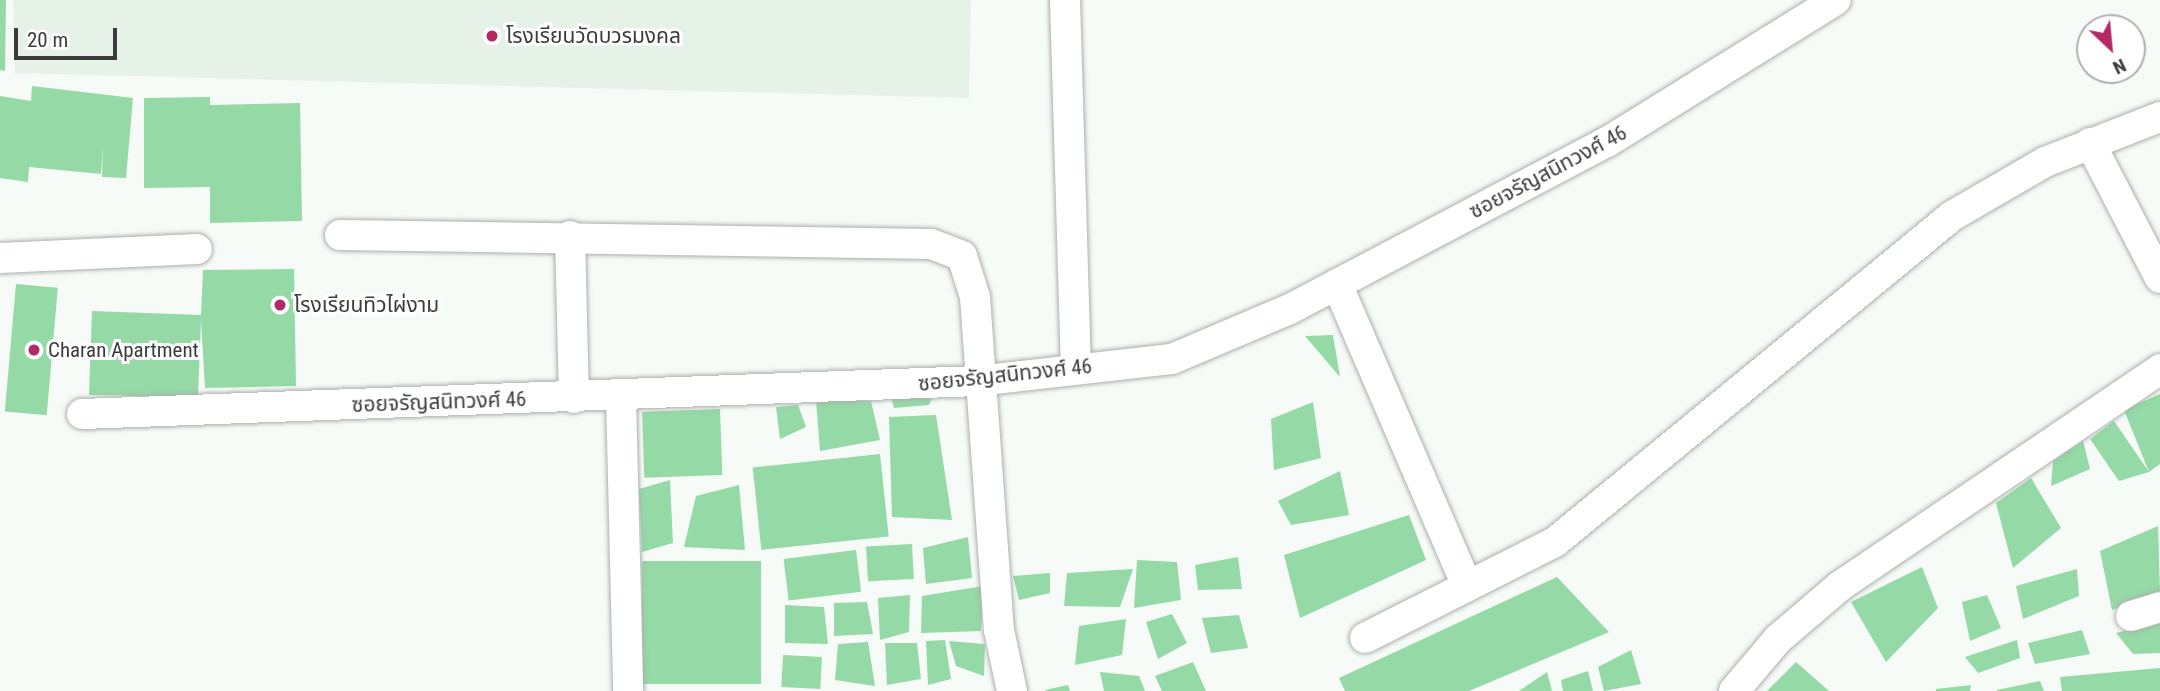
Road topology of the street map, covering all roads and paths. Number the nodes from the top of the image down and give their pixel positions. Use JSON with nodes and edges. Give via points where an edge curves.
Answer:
{"nodes":[{"id":1,"x":1065,"y":0,"type":"edge"},
{"id":2,"x":1836,"y":0,"type":"edge"},
{"id":3,"x":2160,"y":117,"type":"edge"},
{"id":4,"x":2090,"y":143,"type":"junction"},
{"id":5,"x":340,"y":236,"type":"dead end"},
{"id":6,"x":570,"y":236,"type":"junction"},
{"id":7,"x":197,"y":249,"type":"dead end"},
{"id":8,"x":0,"y":258,"type":"edge"},
{"id":9,"x":2160,"y":278,"type":"edge"},
{"id":10,"x":1337,"y":284,"type":"junction"},
{"id":11,"x":1076,"y":368,"type":"junction"},
{"id":12,"x":2160,"y":369,"type":"edge"},
{"id":13,"x":978,"y":381,"type":"junction"},
{"id":14,"x":621,"y":397,"type":"junction"},
{"id":15,"x":574,"y":398,"type":"junction"},
{"id":16,"x":82,"y":414,"type":"dead end"},
{"id":17,"x":1467,"y":586,"type":"junction"},
{"id":18,"x":2160,"y":607,"type":"edge"},
{"id":19,"x":2131,"y":616,"type":"dead end"},
{"id":20,"x":1365,"y":638,"type":"dead end"},
{"id":21,"x":628,"y":691,"type":"edge"},
{"id":22,"x":1012,"y":691,"type":"edge"},
{"id":23,"x":1734,"y":691,"type":"edge"}],
"edges":[{"from":1,"to":11,"type":"street"},
{"from":2,"to":10,"type":"street","name":"ซอยจรัญสนิทวงศ์ 46","via":[[1607,142]]},
{"from":3,"to":4,"type":"street"},
{"from":4,"to":9,"type":"street"},
{"from":4,"to":17,"type":"street","via":[[1952,216],[1555,542]]},
{"from":5,"to":6,"type":"street"},
{"from":6,"to":13,"type":"street","via":[[931,244],[962,256],[975,297]]},
{"from":6,"to":15,"type":"street"},
{"from":7,"to":8,"type":"street"},
{"from":10,"to":11,"type":"street","name":"ซอยจรัญสนิทวงศ์ 46","via":[[1172,359]]},
{"from":10,"to":17,"type":"street"},
{"from":11,"to":13,"type":"street","name":"ซอยจรัญสนิทวงศ์ 46"},
{"from":12,"to":23,"type":"street","via":[[1840,586],[1778,639]]},
{"from":13,"to":14,"type":"street","name":"ซอยจรัญสนิทวงศ์ 46"},
{"from":13,"to":22,"type":"street","via":[[999,630]]},
{"from":14,"to":15,"type":"street","name":"ซอยจรัญสนิทวงศ์ 46"},
{"from":14,"to":21,"type":"street"},
{"from":15,"to":16,"type":"street","name":"ซอยจรัญสนิทวงศ์ 46"},
{"from":17,"to":20,"type":"street"},
{"from":18,"to":19,"type":"street"}]}
